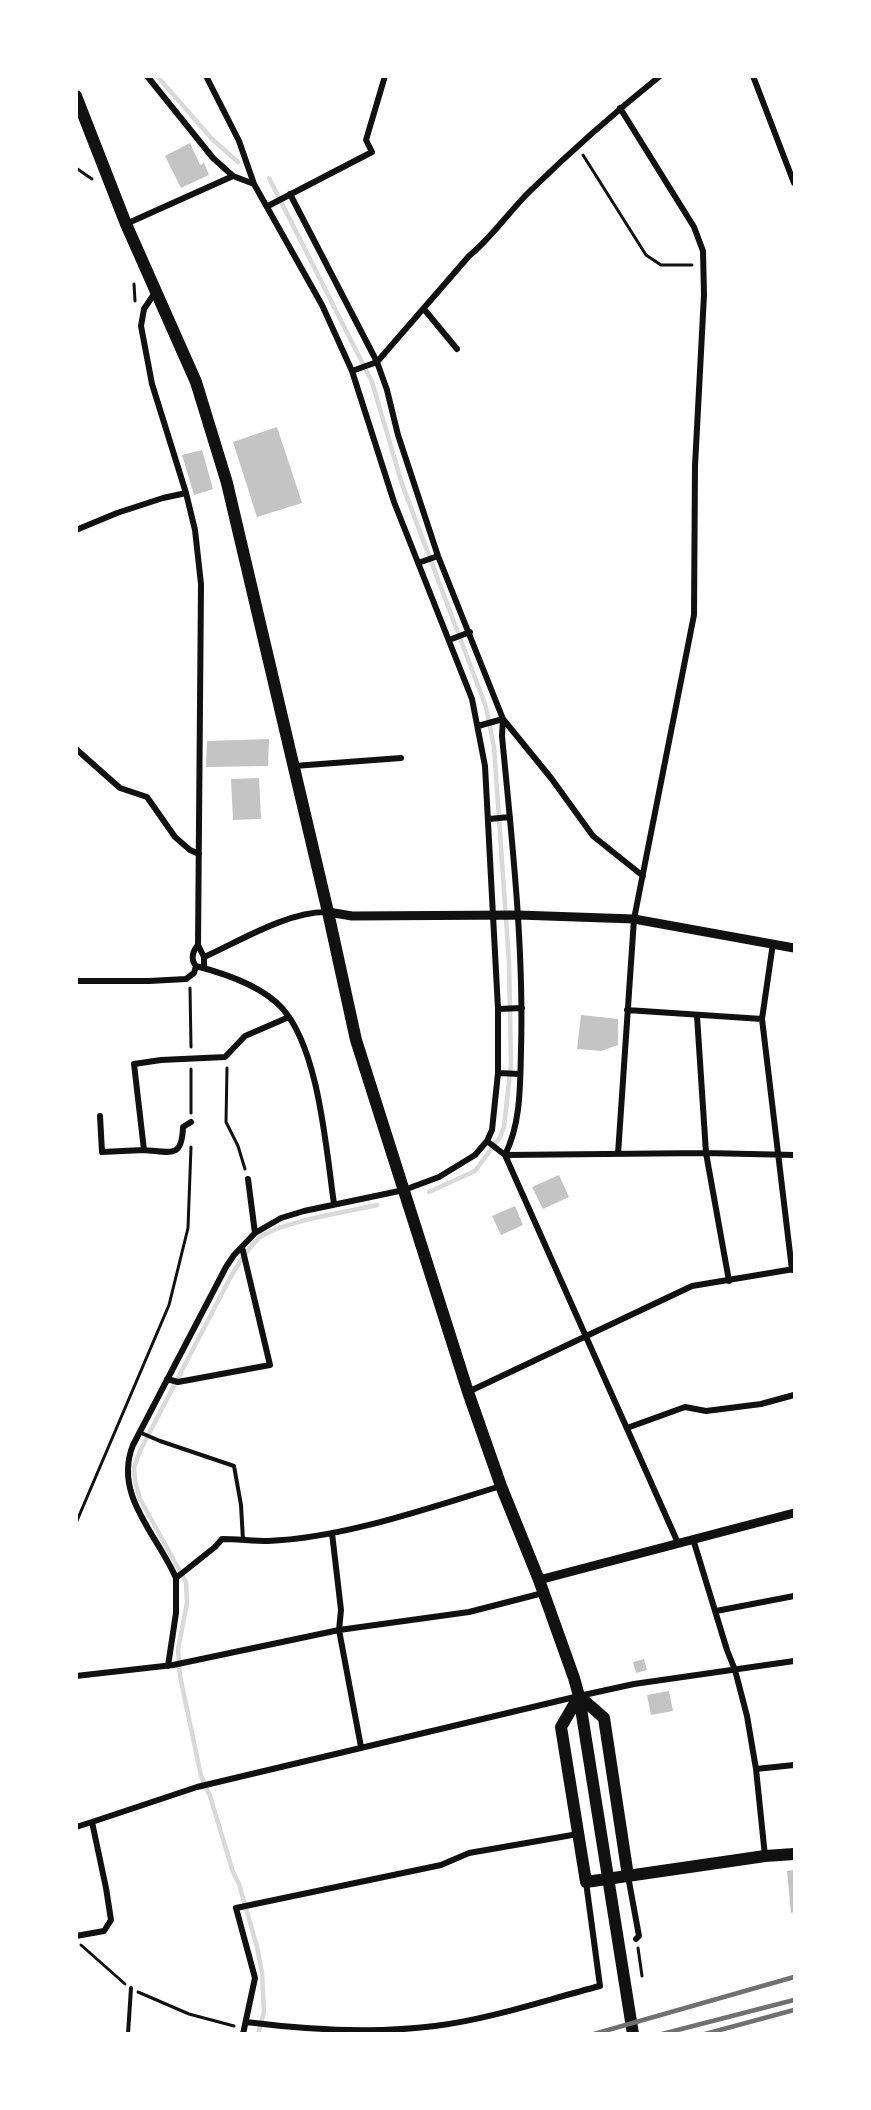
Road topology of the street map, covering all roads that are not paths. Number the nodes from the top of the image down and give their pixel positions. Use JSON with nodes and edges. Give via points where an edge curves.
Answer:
{"nodes":[{"id":1,"x":147,"y":76,"type":"edge"},
{"id":2,"x":206,"y":76,"type":"edge"},
{"id":3,"x":386,"y":76,"type":"edge"},
{"id":4,"x":660,"y":76,"type":"edge"},
{"id":5,"x":753,"y":76,"type":"edge"},
{"id":6,"x":76,"y":96,"type":"edge"},
{"id":7,"x":620,"y":108,"type":"junction"},
{"id":8,"x":233,"y":176,"type":"junction"},
{"id":9,"x":795,"y":183,"type":"edge"},
{"id":10,"x":254,"y":184,"type":"junction"},
{"id":11,"x":288,"y":195,"type":"junction"},
{"id":12,"x":271,"y":204,"type":"junction"},
{"id":13,"x":126,"y":224,"type":"junction"},
{"id":14,"x":157,"y":290,"type":"junction"},
{"id":15,"x":424,"y":309,"type":"junction"},
{"id":16,"x":457,"y":349,"type":"dead end"},
{"id":17,"x":375,"y":363,"type":"junction"},
{"id":18,"x":355,"y":371,"type":"junction"},
{"id":19,"x":186,"y":493,"type":"junction"},
{"id":20,"x":76,"y":530,"type":"edge"},
{"id":21,"x":436,"y":557,"type":"junction"},
{"id":22,"x":421,"y":562,"type":"junction"},
{"id":23,"x":467,"y":633,"type":"junction"},
{"id":24,"x":452,"y":639,"type":"junction"},
{"id":25,"x":503,"y":719,"type":"junction"},
{"id":26,"x":481,"y":725,"type":"junction"},
{"id":27,"x":76,"y":749,"type":"edge"},
{"id":28,"x":401,"y":758,"type":"dead end"},
{"id":29,"x":293,"y":766,"type":"junction"},
{"id":30,"x":507,"y":817,"type":"junction"},
{"id":31,"x":491,"y":818,"type":"junction"},
{"id":32,"x":199,"y":854,"type":"junction"},
{"id":33,"x":643,"y":876,"type":"junction"},
{"id":34,"x":328,"y":912,"type":"junction"},
{"id":35,"x":495,"y":916,"type":"junction"},
{"id":36,"x":515,"y":916,"type":"junction"},
{"id":37,"x":634,"y":919,"type":"junction"},
{"id":38,"x":773,"y":944,"type":"junction"},
{"id":39,"x":198,"y":945,"type":"junction"},
{"id":40,"x":795,"y":948,"type":"edge"},
{"id":41,"x":204,"y":957,"type":"junction"},
{"id":42,"x":196,"y":966,"type":"junction"},
{"id":43,"x":204,"y":968,"type":"junction"},
{"id":44,"x":76,"y":981,"type":"edge"},
{"id":45,"x":519,"y":1008,"type":"junction"},
{"id":46,"x":500,"y":1009,"type":"junction"},
{"id":47,"x":627,"y":1010,"type":"junction"},
{"id":48,"x":697,"y":1016,"type":"junction"},
{"id":49,"x":289,"y":1017,"type":"junction"},
{"id":50,"x":762,"y":1019,"type":"junction"},
{"id":51,"x":500,"y":1073,"type":"junction"},
{"id":52,"x":517,"y":1074,"type":"junction"},
{"id":53,"x":100,"y":1116,"type":"dead end"},
{"id":54,"x":191,"y":1122,"type":"road end"},
{"id":55,"x":488,"y":1142,"type":"junction"},
{"id":56,"x":144,"y":1150,"type":"junction"},
{"id":57,"x":502,"y":1152,"type":"junction"},
{"id":58,"x":706,"y":1153,"type":"junction"},
{"id":59,"x":618,"y":1154,"type":"junction"},
{"id":60,"x":795,"y":1155,"type":"edge"},
{"id":61,"x":777,"y":1156,"type":"junction"},
{"id":62,"x":248,"y":1179,"type":"road end"},
{"id":63,"x":404,"y":1190,"type":"junction"},
{"id":64,"x":334,"y":1204,"type":"junction"},
{"id":65,"x":255,"y":1233,"type":"junction"},
{"id":66,"x":242,"y":1247,"type":"junction"},
{"id":67,"x":794,"y":1269,"type":"edge"},
{"id":68,"x":729,"y":1281,"type":"junction"},
{"id":69,"x":586,"y":1337,"type":"junction"},
{"id":70,"x":172,"y":1380,"type":"junction"},
{"id":71,"x":468,"y":1392,"type":"junction"},
{"id":72,"x":795,"y":1395,"type":"edge"},
{"id":73,"x":627,"y":1428,"type":"junction"},
{"id":74,"x":141,"y":1433,"type":"junction"},
{"id":75,"x":501,"y":1486,"type":"junction"},
{"id":76,"x":795,"y":1513,"type":"edge"},
{"id":77,"x":332,"y":1533,"type":"junction"},
{"id":78,"x":693,"y":1539,"type":"junction"},
{"id":79,"x":243,"y":1540,"type":"junction"},
{"id":80,"x":678,"y":1543,"type":"junction"},
{"id":81,"x":177,"y":1577,"type":"junction"},
{"id":82,"x":539,"y":1580,"type":"junction"},
{"id":83,"x":543,"y":1593,"type":"junction"},
{"id":84,"x":795,"y":1596,"type":"edge"},
{"id":85,"x":716,"y":1611,"type":"junction"},
{"id":86,"x":339,"y":1630,"type":"junction"},
{"id":87,"x":795,"y":1660,"type":"edge"},
{"id":88,"x":170,"y":1665,"type":"junction"},
{"id":89,"x":735,"y":1670,"type":"junction"},
{"id":90,"x":76,"y":1676,"type":"edge"},
{"id":91,"x":579,"y":1696,"type":"junction"},
{"id":92,"x":361,"y":1747,"type":"junction"},
{"id":93,"x":795,"y":1765,"type":"edge"},
{"id":94,"x":756,"y":1770,"type":"junction"},
{"id":95,"x":92,"y":1822,"type":"junction"},
{"id":96,"x":76,"y":1827,"type":"edge"},
{"id":97,"x":578,"y":1834,"type":"junction"},
{"id":98,"x":795,"y":1854,"type":"edge"},
{"id":99,"x":765,"y":1856,"type":"junction"},
{"id":100,"x":628,"y":1876,"type":"junction"},
{"id":101,"x":586,"y":1882,"type":"junction"},
{"id":102,"x":76,"y":1938,"type":"edge"},
{"id":103,"x":636,"y":1939,"type":"road end"},
{"id":104,"x":130,"y":1988,"type":"road end"},
{"id":105,"x":246,"y":2026,"type":"edge"},
{"id":106,"x":128,"y":2034,"type":"edge"},
{"id":107,"x":633,"y":2034,"type":"edge"}],
"edges":[{"from":1,"to":8,"type":"street","via":[[213,158]]},
{"from":2,"to":10,"type":"street","via":[[239,141]]},
{"from":3,"to":11,"type":"street","via":[[366,140],[372,152]]},
{"from":4,"to":7,"type":"street"},
{"from":5,"to":9,"type":"street"},
{"from":6,"to":13,"type":"main road"},
{"from":7,"to":15,"type":"street","via":[[521,200]]},
{"from":7,"to":33,"type":"street","via":[[693,227],[703,251],[694,615]]},
{"from":8,"to":10,"type":"street"},
{"from":8,"to":13,"type":"street"},
{"from":10,"to":12,"type":"street"},
{"from":11,"to":12,"type":"street"},
{"from":11,"to":17,"type":"street"},
{"from":12,"to":18,"type":"street"},
{"from":13,"to":14,"type":"main road"},
{"from":14,"to":19,"type":"street","via":[[144,309],[141,326],[152,384]]},
{"from":14,"to":29,"type":"main road","via":[[196,382],[226,483]]},
{"from":15,"to":16,"type":"street"},
{"from":15,"to":17,"type":"street"},
{"from":17,"to":18,"type":"street"},
{"from":17,"to":21,"type":"street","via":[[387,390]]},
{"from":18,"to":22,"type":"street","via":[[394,502]]},
{"from":19,"to":20,"type":"street","via":[[117,513]]},
{"from":19,"to":32,"type":"street","via":[[201,584]]},
{"from":21,"to":22,"type":"street"},
{"from":21,"to":23,"type":"street"},
{"from":22,"to":24,"type":"street"},
{"from":23,"to":24,"type":"street"},
{"from":23,"to":25,"type":"street"},
{"from":24,"to":26,"type":"street"},
{"from":25,"to":26,"type":"street"},
{"from":25,"to":30,"type":"street"},
{"from":25,"to":33,"type":"street","via":[[593,836]]},
{"from":26,"to":31,"type":"street"},
{"from":27,"to":32,"type":"street","via":[[120,788],[147,797],[175,837]]},
{"from":28,"to":29,"type":"street"},
{"from":29,"to":34,"type":"main road"},
{"from":30,"to":31,"type":"street"},
{"from":30,"to":36,"type":"street"},
{"from":31,"to":35,"type":"street"},
{"from":32,"to":39,"type":"street"},
{"from":33,"to":37,"type":"street"},
{"from":34,"to":35,"type":"street","via":[[352,916]]},
{"from":34,"to":41,"type":"street","via":[[278,923]]},
{"from":34,"to":63,"type":"main road","via":[[356,1040]]},
{"from":35,"to":36,"type":"street"},
{"from":35,"to":46,"type":"street"},
{"from":36,"to":37,"type":"street"},
{"from":36,"to":45,"type":"street"},
{"from":37,"to":38,"type":"street"},
{"from":37,"to":47,"type":"street"},
{"from":38,"to":40,"type":"street"},
{"from":38,"to":50,"type":"street"},
{"from":39,"to":41,"type":"street"},
{"from":39,"to":42,"type":"street","via":[[192,960]]},
{"from":41,"to":43,"type":"street"},
{"from":42,"to":43,"type":"street"},
{"from":42,"to":44,"type":"street","via":[[190,978]]},
{"from":43,"to":49,"type":"street","via":[[268,996]]},
{"from":45,"to":46,"type":"street"},
{"from":45,"to":52,"type":"street"},
{"from":46,"to":51,"type":"street"},
{"from":47,"to":48,"type":"street"},
{"from":47,"to":59,"type":"street"},
{"from":48,"to":50,"type":"street"},
{"from":48,"to":58,"type":"street"},
{"from":49,"to":56,"type":"street","via":[[245,1036],[225,1057],[134,1064]]},
{"from":49,"to":64,"type":"street","via":[[300,1036],[313,1077]]},
{"from":50,"to":61,"type":"street"},
{"from":51,"to":52,"type":"street"},
{"from":51,"to":55,"type":"street"},
{"from":52,"to":57,"type":"street","via":[[513,1139]]},
{"from":53,"to":56,"type":"street","via":[[102,1152]]},
{"from":54,"to":56,"type":"street","via":[[183,1127],[179,1148],[172,1152]]},
{"from":55,"to":57,"type":"street"},
{"from":55,"to":63,"type":"street","via":[[457,1167]]},
{"from":57,"to":59,"type":"street"},
{"from":57,"to":69,"type":"street"},
{"from":58,"to":59,"type":"street"},
{"from":58,"to":61,"type":"street"},
{"from":58,"to":68,"type":"street"},
{"from":60,"to":61,"type":"street"},
{"from":61,"to":67,"type":"street"},
{"from":62,"to":65,"type":"street"},
{"from":63,"to":64,"type":"street"},
{"from":63,"to":71,"type":"main road"},
{"from":64,"to":65,"type":"street","via":[[281,1218]]},
{"from":65,"to":66,"type":"street"},
{"from":66,"to":70,"type":"street","via":[[226,1267]]},
{"from":66,"to":70,"type":"street","via":[[270,1365]]},
{"from":67,"to":68,"type":"street"},
{"from":68,"to":69,"type":"street","via":[[692,1286]]},
{"from":69,"to":71,"type":"street"},
{"from":69,"to":73,"type":"street"},
{"from":70,"to":74,"type":"street"},
{"from":71,"to":75,"type":"main road"},
{"from":72,"to":73,"type":"street","via":[[706,1411],[685,1407]]},
{"from":73,"to":80,"type":"street"},
{"from":74,"to":79,"type":"lane","via":[[234,1466]]},
{"from":74,"to":81,"type":"street","via":[[127,1466],[131,1495]]},
{"from":75,"to":77,"type":"street"},
{"from":75,"to":82,"type":"main road"},
{"from":76,"to":78,"type":"street"},
{"from":77,"to":79,"type":"street"},
{"from":77,"to":86,"type":"street"},
{"from":78,"to":80,"type":"street"},
{"from":78,"to":85,"type":"street"},
{"from":79,"to":81,"type":"street","via":[[222,1539]]},
{"from":80,"to":82,"type":"street"},
{"from":81,"to":88,"type":"street"},
{"from":82,"to":83,"type":"main road"},
{"from":83,"to":86,"type":"street","via":[[469,1612]]},
{"from":83,"to":91,"type":"main road"},
{"from":84,"to":85,"type":"street"},
{"from":85,"to":89,"type":"street"},
{"from":86,"to":88,"type":"street"},
{"from":86,"to":92,"type":"street"},
{"from":87,"to":89,"type":"street"},
{"from":88,"to":90,"type":"street"},
{"from":89,"to":91,"type":"street"},
{"from":89,"to":94,"type":"street"},
{"from":91,"to":92,"type":"street"},
{"from":91,"to":97,"type":"main road","via":[[561,1727]]},
{"from":91,"to":100,"type":"main road","via":[[604,1718]]},
{"from":91,"to":107,"type":"main road"},
{"from":92,"to":95,"type":"street","via":[[197,1787]]},
{"from":93,"to":94,"type":"street"},
{"from":94,"to":99,"type":"street"},
{"from":95,"to":96,"type":"street"},
{"from":95,"to":102,"type":"street","via":[[111,1920],[104,1931]]},
{"from":97,"to":101,"type":"main road"},
{"from":97,"to":105,"type":"street","via":[[469,1852],[441,1865],[236,1908],[255,1978]]},
{"from":98,"to":99,"type":"main road"},
{"from":99,"to":100,"type":"main road"},
{"from":100,"to":101,"type":"main road"},
{"from":100,"to":103,"type":"street","via":[[639,1936]]},
{"from":101,"to":105,"type":"street","via":[[600,1986],[477,2019],[435,2026],[342,2030]]},
{"from":104,"to":106,"type":"lane"}]}
